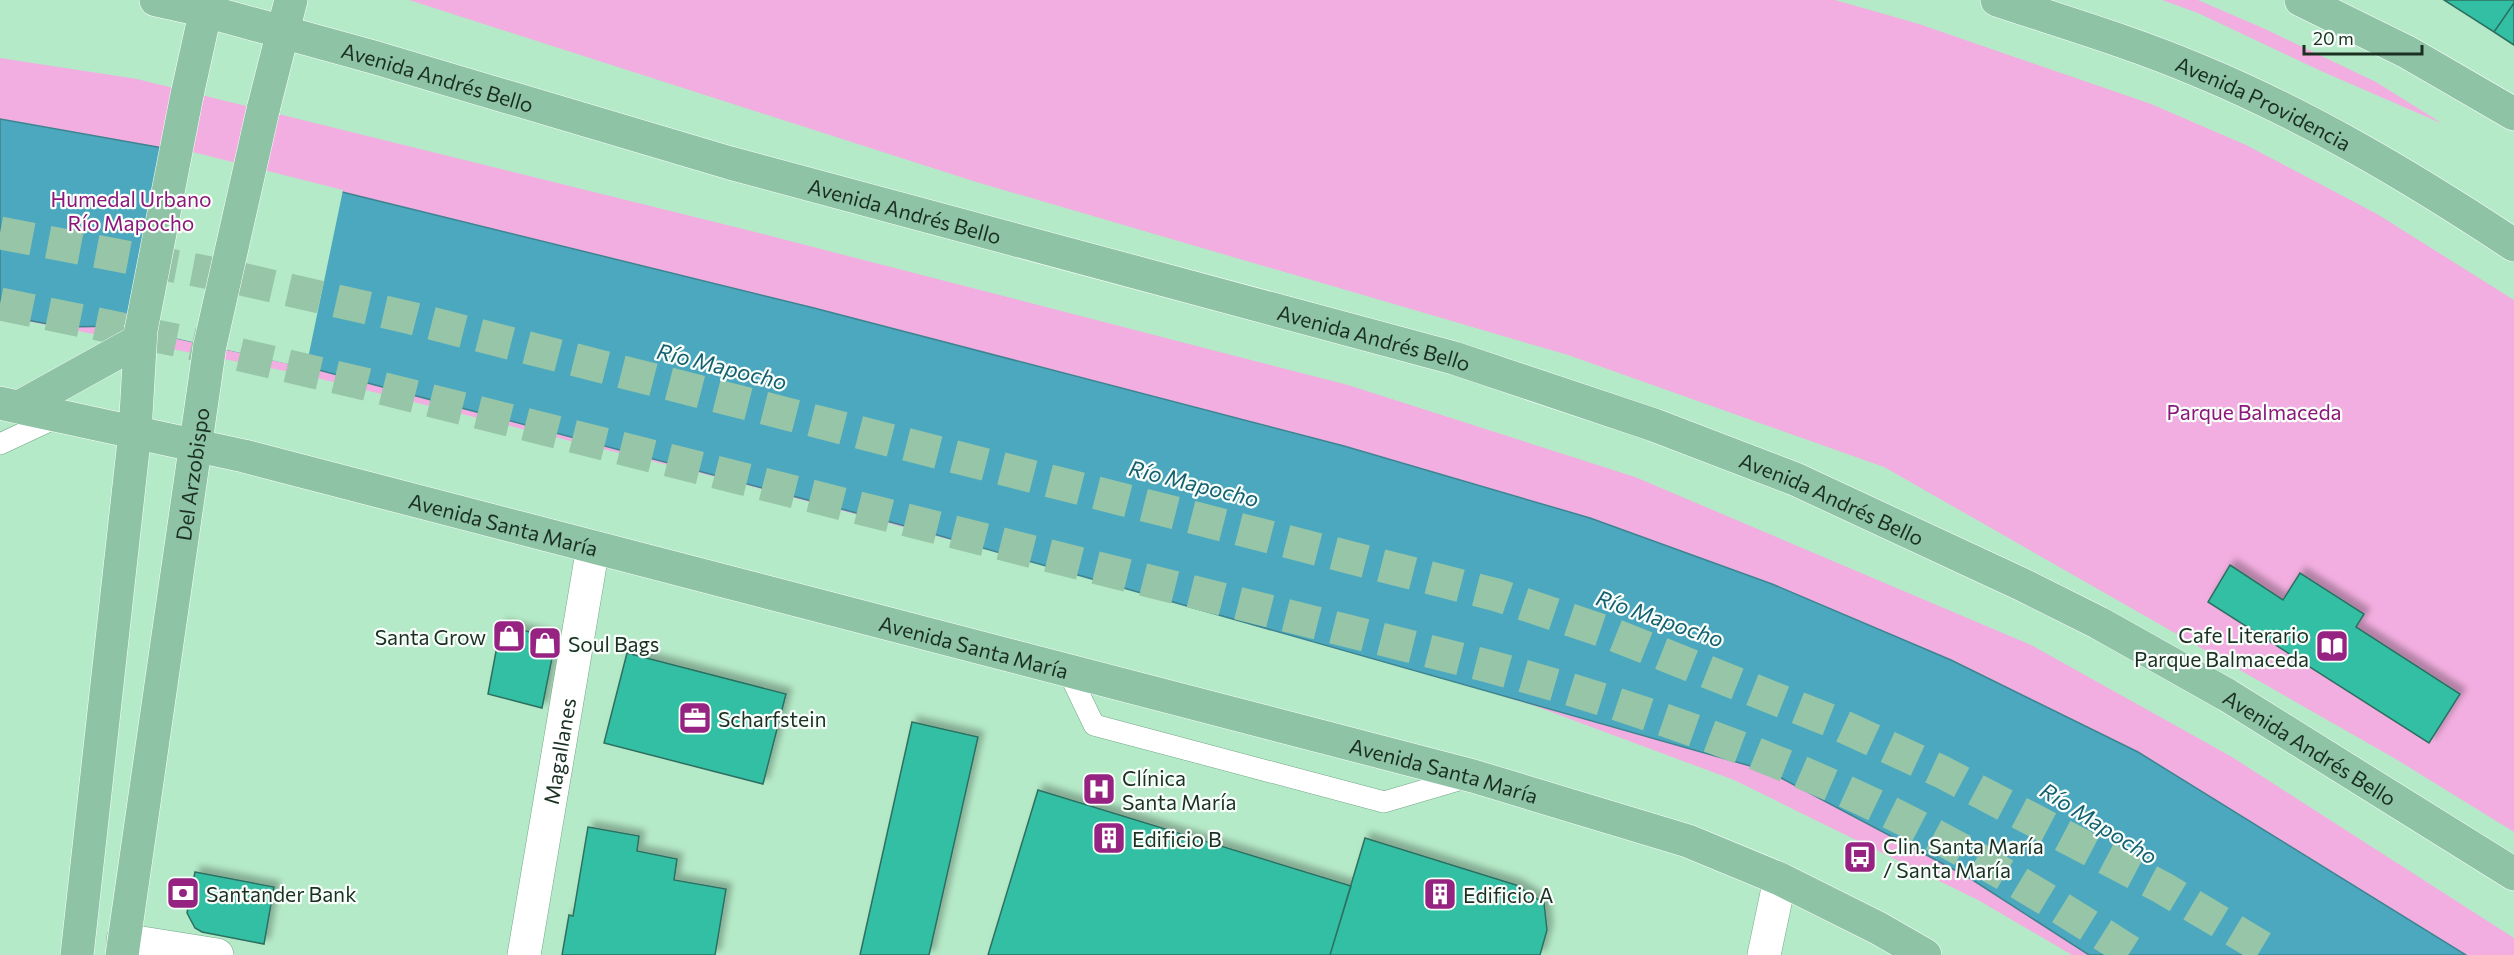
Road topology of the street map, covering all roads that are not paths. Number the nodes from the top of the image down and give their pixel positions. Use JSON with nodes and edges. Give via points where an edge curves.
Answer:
{"nodes":[{"id":1,"x":156,"y":0,"type":"edge"},
{"id":2,"x":1997,"y":0,"type":"edge"},
{"id":3,"x":2301,"y":0,"type":"edge"},
{"id":4,"x":207,"y":5,"type":"edge"},
{"id":5,"x":286,"y":15,"type":"edge"},
{"id":6,"x":2514,"y":114,"type":"edge"},
{"id":7,"x":2514,"y":245,"type":"edge"},
{"id":8,"x":140,"y":335,"type":"junction"},
{"id":9,"x":10,"y":405,"type":"edge"},
{"id":10,"x":62,"y":415,"type":"junction"},
{"id":11,"x":135,"y":432,"type":"junction"},
{"id":12,"x":0,"y":444,"type":"edge"},
{"id":13,"x":196,"y":446,"type":"junction"},
{"id":14,"x":593,"y":547,"type":"junction"},
{"id":15,"x":1068,"y":671,"type":"junction"},
{"id":16,"x":1473,"y":776,"type":"junction"},
{"id":17,"x":2514,"y":874,"type":"edge"},
{"id":18,"x":1780,"y":879,"type":"junction"},
{"id":19,"x":122,"y":947,"type":"edge"},
{"id":20,"x":77,"y":955,"type":"edge"},
{"id":21,"x":217,"y":955,"type":"edge"},
{"id":22,"x":524,"y":955,"type":"edge"},
{"id":23,"x":1764,"y":955,"type":"edge"},
{"id":24,"x":1925,"y":955,"type":"edge"}],
"edges":[{"from":1,"to":4,"type":"main road","name":"Avenida Andrés Bello"},
{"from":2,"to":7,"type":"main road","name":"Avenida Providencia","via":[[2150,51],[2256,97],[2383,162]]},
{"from":3,"to":6,"type":"main road","via":[[2445,72]]},
{"from":4,"to":5,"type":"main road","name":"Avenida Andrés Bello"},
{"from":4,"to":8,"type":"main road","bridge":true},
{"from":5,"to":13,"type":"main road","name":"Del Arzobispo","bridge":true,"via":[[210,345]]},
{"from":5,"to":17,"type":"main road","name":"Avenida Andrés Bello","via":[[741,166],[1454,358],[1653,425],[1795,479],[2099,623],[2227,695]]},
{"from":8,"to":9,"type":"main road"},
{"from":8,"to":11,"type":"main road"},
{"from":9,"to":10,"type":"main road","name":"Avenida Santa María"},
{"from":10,"to":11,"type":"main road","name":"Avenida Santa María"},
{"from":10,"to":12,"type":"lane"},
{"from":11,"to":13,"type":"main road","name":"Avenida Santa María"},
{"from":11,"to":20,"type":"main road"},
{"from":13,"to":14,"type":"main road","name":"Avenida Santa María"},
{"from":13,"to":19,"type":"main road","name":"Del Arzobispo"},
{"from":14,"to":15,"type":"main road","name":"Avenida Santa María"},
{"from":14,"to":22,"type":"street","name":"Magallanes"},
{"from":15,"to":16,"type":"main road","name":"Avenida Santa María"},
{"from":15,"to":16,"type":"lane","via":[[1094,725],[1372,799],[1384,802]]},
{"from":16,"to":18,"type":"main road","name":"Avenida Santa María","via":[[1688,841]]},
{"from":18,"to":23,"type":"street"},
{"from":18,"to":24,"type":"main road","name":"Avenida Santa María"},
{"from":19,"to":21,"type":"street"}]}
